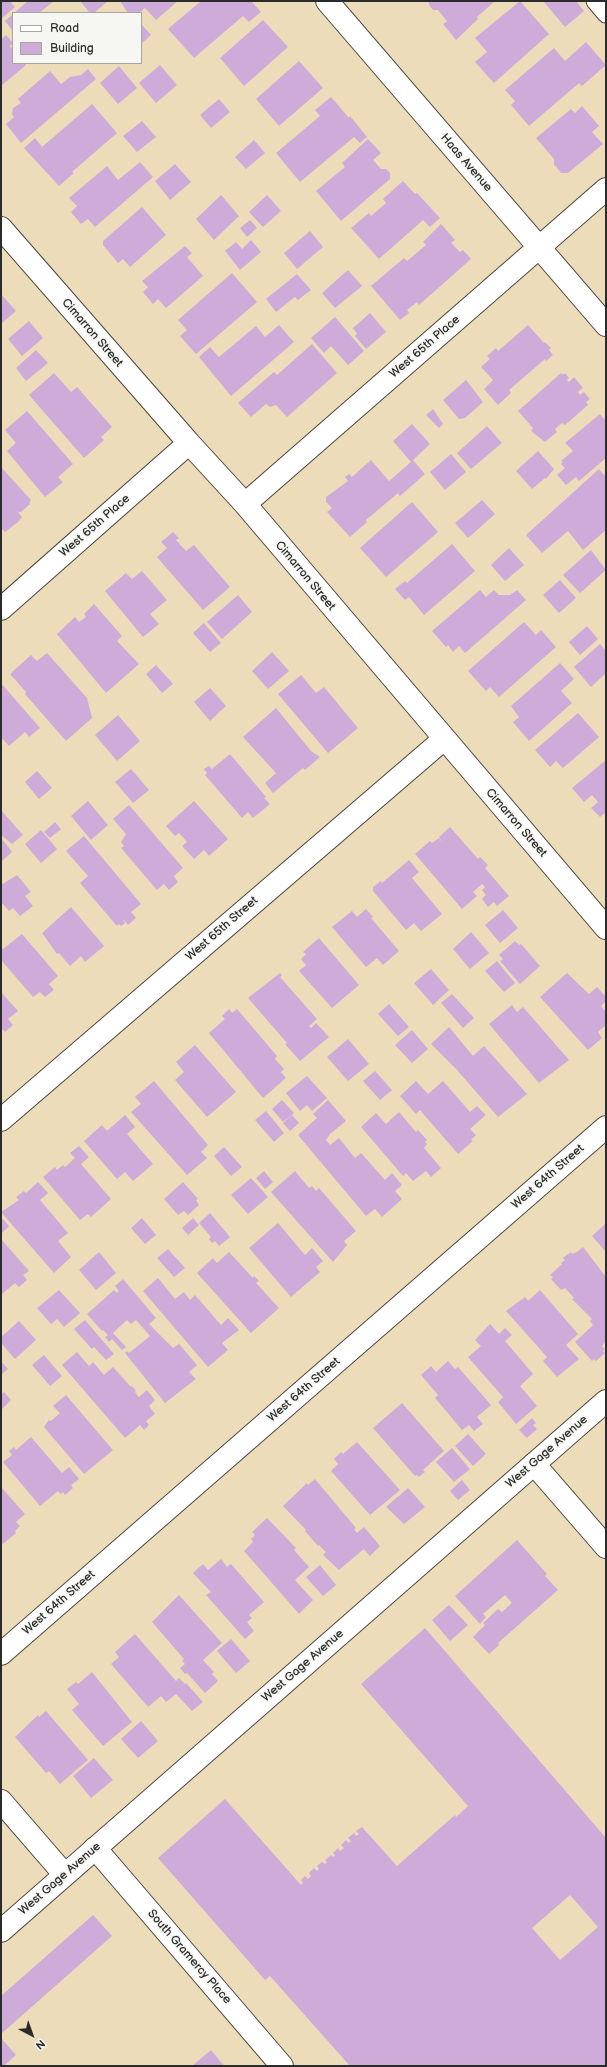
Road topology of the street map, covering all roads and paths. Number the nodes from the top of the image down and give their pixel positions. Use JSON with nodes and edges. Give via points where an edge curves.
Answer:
{"nodes":[{"id":1,"x":327,"y":1,"type":"edge"},
{"id":2,"x":595,"y":1,"type":"edge"},
{"id":3,"x":606,"y":14,"type":"edge"},
{"id":4,"x":606,"y":189,"type":"edge"},
{"id":5,"x":1,"y":228,"type":"edge"},
{"id":6,"x":539,"y":247,"type":"junction"},
{"id":7,"x":606,"y":325,"type":"edge"},
{"id":8,"x":189,"y":443,"type":"junction"},
{"id":9,"x":244,"y":504,"type":"junction"},
{"id":10,"x":1,"y":609,"type":"edge"},
{"id":11,"x":444,"y":739,"type":"junction"},
{"id":12,"x":606,"y":928,"type":"edge"},
{"id":13,"x":1,"y":1120,"type":"edge"},
{"id":14,"x":606,"y":1127,"type":"edge"},
{"id":15,"x":606,"y":1401,"type":"edge"},
{"id":16,"x":534,"y":1464,"type":"junction"},
{"id":17,"x":606,"y":1547,"type":"edge"},
{"id":18,"x":1,"y":1654,"type":"edge"},
{"id":19,"x":1,"y":1801,"type":"edge"},
{"id":20,"x":95,"y":1848,"type":"junction"},
{"id":21,"x":65,"y":1875,"type":"junction"},
{"id":22,"x":1,"y":1931,"type":"edge"},
{"id":23,"x":282,"y":2066,"type":"edge"}],
"edges":[{"from":1,"to":6,"type":"street","name":"Haas Avenue"},
{"from":2,"to":3,"type":"lane"},
{"from":4,"to":6,"type":"street","name":"West 65th Place"},
{"from":5,"to":8,"type":"street","name":"Cimarron Street"},
{"from":6,"to":7,"type":"street","name":"Haas Avenue"},
{"from":6,"to":9,"type":"street","name":"West 65th Place"},
{"from":8,"to":9,"type":"street","name":"Cimarron Street"},
{"from":8,"to":10,"type":"street","name":"West 65th Place"},
{"from":9,"to":11,"type":"street","name":"Cimarron Street"},
{"from":11,"to":12,"type":"street","name":"Cimarron Street"},
{"from":11,"to":13,"type":"street","name":"West 65th Street"},
{"from":14,"to":18,"type":"street","name":"West 64th Street"},
{"from":15,"to":16,"type":"street","name":"West Gage Avenue"},
{"from":16,"to":17,"type":"street"},
{"from":16,"to":20,"type":"street","name":"West Gage Avenue"},
{"from":19,"to":21,"type":"street"},
{"from":20,"to":21,"type":"street","name":"West Gage Avenue"},
{"from":20,"to":23,"type":"street","name":"South Gramercy Place"},
{"from":21,"to":22,"type":"street","name":"West Gage Avenue"}]}
